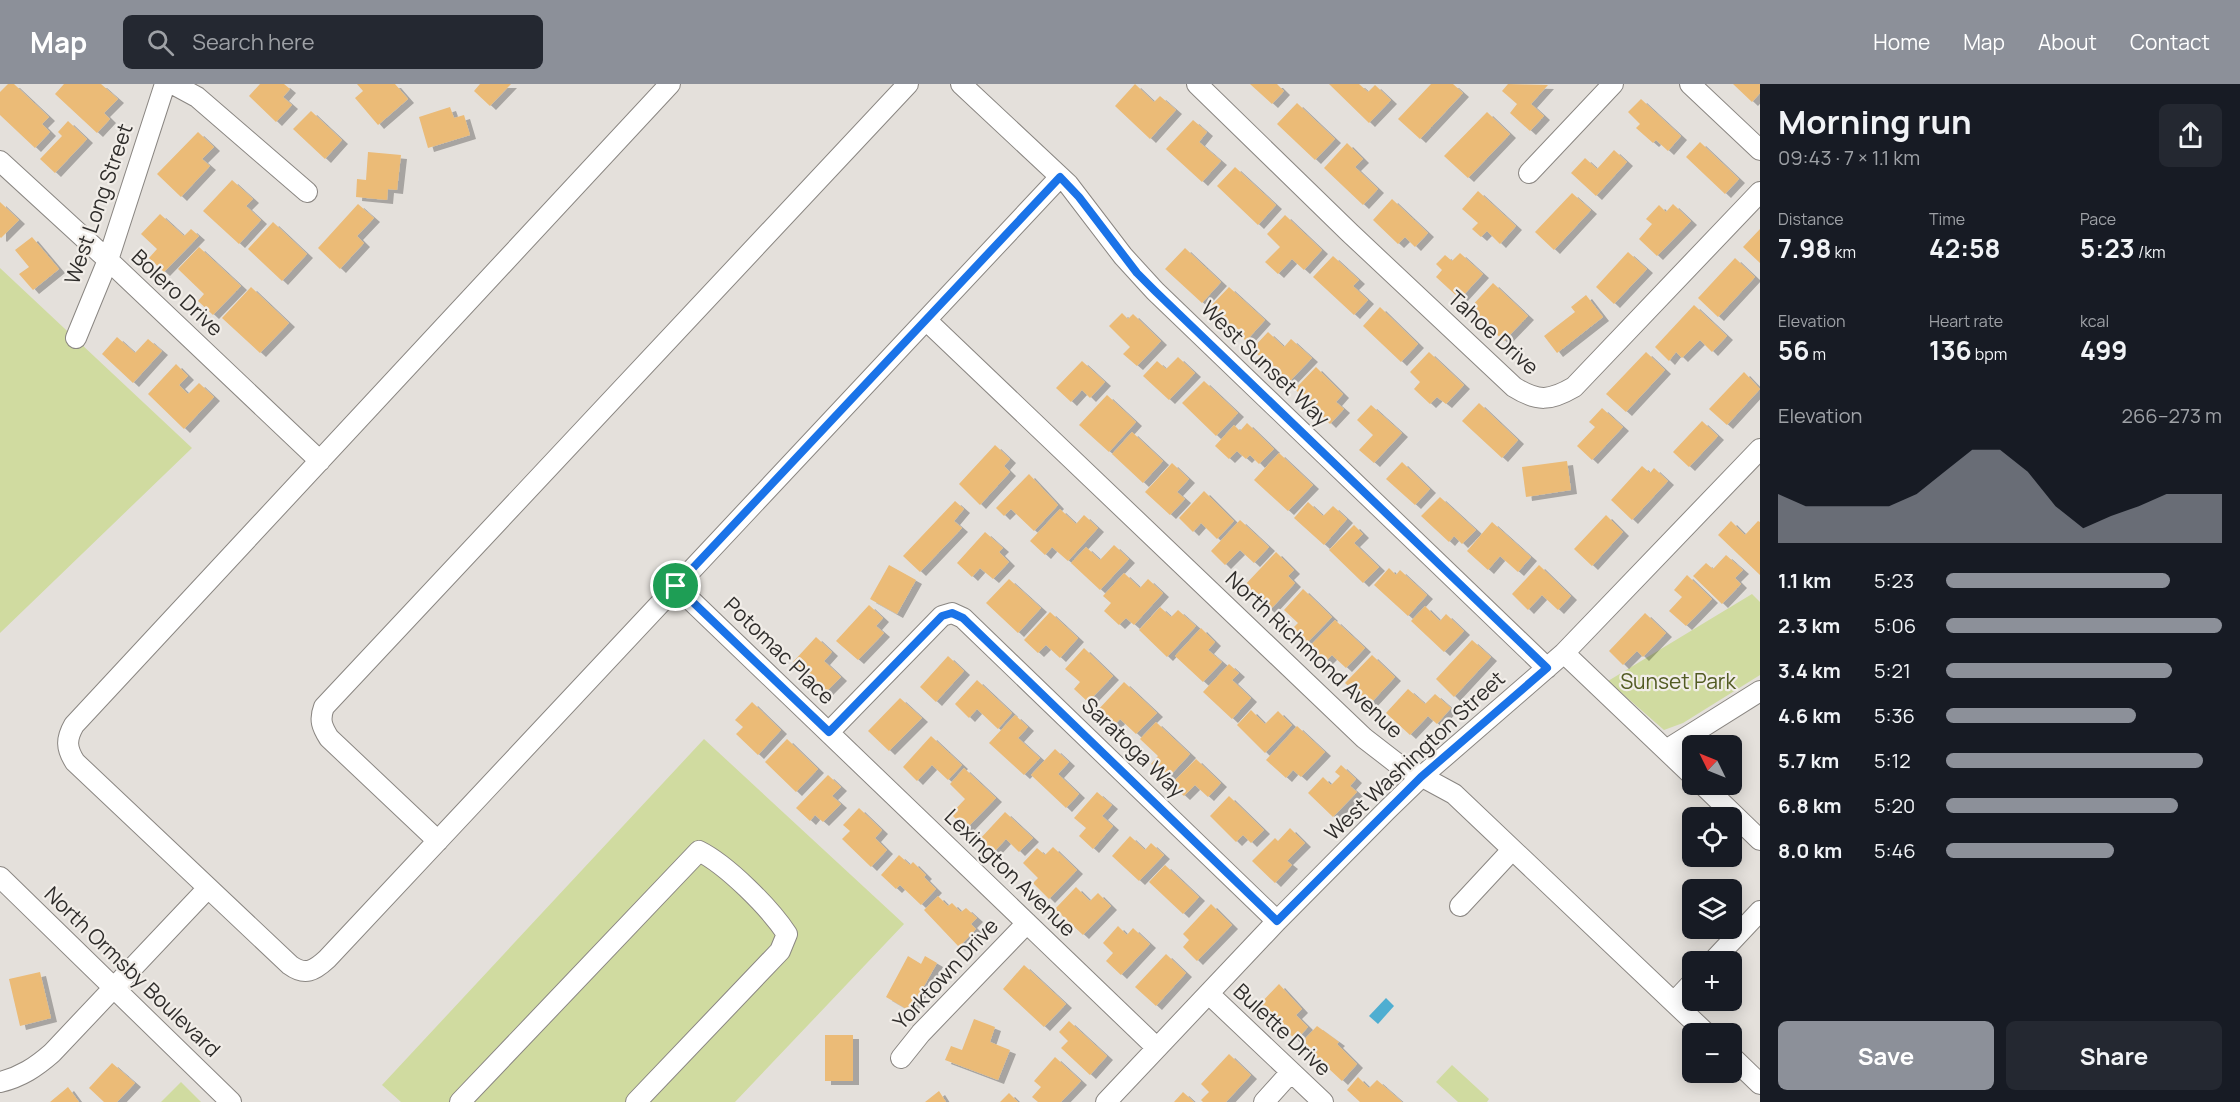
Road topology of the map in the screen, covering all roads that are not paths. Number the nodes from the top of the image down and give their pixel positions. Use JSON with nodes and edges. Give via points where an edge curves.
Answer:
{"nodes":[{"id":1,"x":165,"y":84,"type":"edge"},
{"id":2,"x":173,"y":84,"type":"edge"},
{"id":3,"x":670,"y":84,"type":"edge"},
{"id":4,"x":908,"y":84,"type":"edge"},
{"id":5,"x":961,"y":84,"type":"edge"},
{"id":6,"x":1197,"y":84,"type":"edge"},
{"id":7,"x":1613,"y":84,"type":"edge"},
{"id":8,"x":1690,"y":84,"type":"edge"},
{"id":9,"x":1760,"y":150,"type":"edge"},
{"id":10,"x":0,"y":161,"type":"edge"},
{"id":11,"x":1529,"y":174,"type":"dead end"},
{"id":12,"x":1060,"y":177,"type":"junction"},
{"id":13,"x":307,"y":192,"type":"dead end"},
{"id":14,"x":1760,"y":192,"type":"edge"},
{"id":15,"x":108,"y":260,"type":"junction"},
{"id":16,"x":926,"y":320,"type":"junction"},
{"id":17,"x":76,"y":338,"type":"dead end"},
{"id":18,"x":1760,"y":449,"type":"edge"},
{"id":19,"x":320,"y":461,"type":"junction"},
{"id":20,"x":676,"y":586,"type":"junction"},
{"id":21,"x":952,"y":613,"type":"joint"},
{"id":22,"x":1564,"y":653,"type":"junction"},
{"id":23,"x":1547,"y":668,"type":"junction"},
{"id":24,"x":1760,"y":691,"type":"edge"},
{"id":25,"x":829,"y":732,"type":"junction"},
{"id":26,"x":1666,"y":750,"type":"junction"},
{"id":27,"x":1682,"y":765,"type":"edge"},
{"id":28,"x":1421,"y":777,"type":"junction"},
{"id":29,"x":1713,"y":795,"type":"edge"},
{"id":30,"x":1760,"y":840,"type":"edge"},
{"id":31,"x":438,"y":841,"type":"junction"},
{"id":32,"x":1512,"y":850,"type":"junction"},
{"id":33,"x":0,"y":878,"type":"edge"},
{"id":34,"x":207,"y":888,"type":"junction"},
{"id":35,"x":1460,"y":906,"type":"dead end"},
{"id":36,"x":1760,"y":911,"type":"edge"},
{"id":37,"x":1277,"y":921,"type":"junction"},
{"id":38,"x":1027,"y":924,"type":"junction"},
{"id":39,"x":1722,"y":951,"type":"edge"},
{"id":40,"x":115,"y":989,"type":"junction"},
{"id":41,"x":1209,"y":994,"type":"junction"},
{"id":42,"x":1682,"y":994,"type":"edge"},
{"id":43,"x":1674,"y":1002,"type":"junction"},
{"id":44,"x":1696,"y":1023,"type":"edge"},
{"id":45,"x":1157,"y":1048,"type":"junction"},
{"id":46,"x":901,"y":1058,"type":"dead end"},
{"id":47,"x":1742,"y":1067,"type":"edge"},
{"id":48,"x":1291,"y":1072,"type":"junction"},
{"id":49,"x":0,"y":1082,"type":"edge"},
{"id":50,"x":1760,"y":1084,"type":"edge"},
{"id":51,"x":231,"y":1102,"type":"edge"},
{"id":52,"x":460,"y":1102,"type":"edge"},
{"id":53,"x":636,"y":1102,"type":"edge"},
{"id":54,"x":1106,"y":1102,"type":"edge"},
{"id":55,"x":1264,"y":1102,"type":"edge"},
{"id":56,"x":1323,"y":1102,"type":"edge"}],
"edges":[{"from":1,"to":15,"type":"street","name":"West Long Street"},
{"from":2,"to":13,"type":"street","via":[[197,97]]},
{"from":3,"to":19,"type":"street"},
{"from":4,"to":31,"type":"street","via":[[324,707],[321,723],[330,738]]},
{"from":5,"to":12,"type":"street","name":"West Sunset Way"},
{"from":6,"to":14,"type":"street","name":"Tahoe Drive","via":[[1350,233],[1528,396],[1545,399],[1574,387]]},
{"from":7,"to":11,"type":"street"},
{"from":8,"to":9,"type":"street"},
{"from":10,"to":15,"type":"street","name":"Bolero Drive"},
{"from":12,"to":16,"type":"street"},
{"from":12,"to":23,"type":"street","name":"West Sunset Way","via":[[1155,291]]},
{"from":15,"to":17,"type":"street","name":"West Long Street"},
{"from":15,"to":19,"type":"street","name":"Bolero Drive"},
{"from":16,"to":20,"type":"street"},
{"from":16,"to":28,"type":"street","name":"North Richmond Avenue","via":[[1364,738]]},
{"from":18,"to":22,"type":"street","name":"West Washington Street"},
{"from":19,"to":34,"type":"street","via":[[74,725],[67,741],[75,762]]},
{"from":20,"to":25,"type":"street","name":"Potomac Place"},
{"from":20,"to":31,"type":"street"},
{"from":21,"to":25,"type":"street","name":"Potomac Place","via":[[942,616]]},
{"from":21,"to":37,"type":"street","name":"Saratoga Way","via":[[963,618]]},
{"from":22,"to":23,"type":"street","name":"West Washington Street"},
{"from":22,"to":26,"type":"street"},
{"from":23,"to":28,"type":"street","name":"West Washington Street"},
{"from":24,"to":26,"type":"street"},
{"from":25,"to":38,"type":"street","name":"Lexington Avenue"},
{"from":26,"to":27,"type":"street"},
{"from":28,"to":32,"type":"street","name":"North Richmond Avenue","via":[[1454,794]]},
{"from":28,"to":37,"type":"street","name":"West Washington Street"},
{"from":29,"to":30,"type":"street"},
{"from":31,"to":34,"type":"street","via":[[327,959],[308,973],[290,965]]},
{"from":32,"to":35,"type":"street"},
{"from":32,"to":43,"type":"street","name":"North Richmond Avenue"},
{"from":33,"to":40,"type":"street","name":"North Ormsby Boulevard"},
{"from":34,"to":40,"type":"street"},
{"from":36,"to":39,"type":"street"},
{"from":37,"to":41,"type":"street","name":"West Washington Street"},
{"from":38,"to":45,"type":"street","name":"Lexington Avenue"},
{"from":38,"to":46,"type":"street","name":"Yorktown Drive"},
{"from":40,"to":49,"type":"street","via":[[38,1066],[15,1079]]},
{"from":40,"to":51,"type":"street","name":"North Ormsby Boulevard"},
{"from":41,"to":45,"type":"street","name":"West Washington Street"},
{"from":41,"to":48,"type":"street","name":"Bulette Drive"},
{"from":42,"to":43,"type":"street"},
{"from":43,"to":44,"type":"street","name":"North Richmond Avenue"},
{"from":45,"to":54,"type":"street","name":"West Washington Street"},
{"from":47,"to":50,"type":"street"},
{"from":48,"to":55,"type":"street"},
{"from":48,"to":56,"type":"street","name":"Bulette Drive"},
{"from":52,"to":53,"type":"street","via":[[699,851],[715,859],[787,934],[780,951]]}]}
